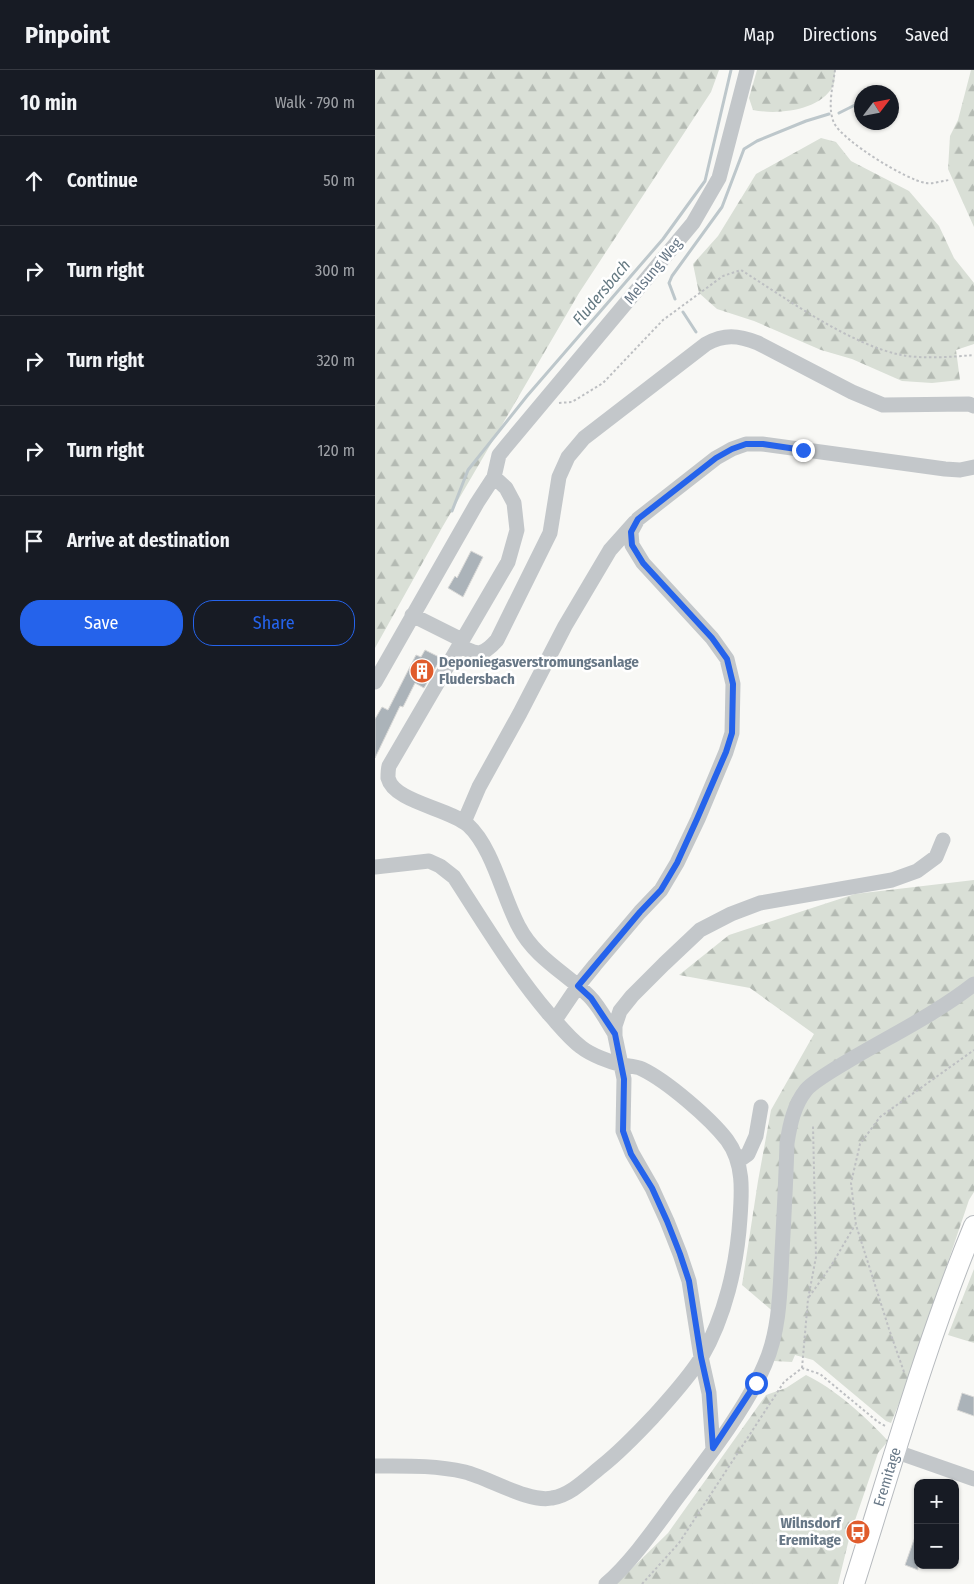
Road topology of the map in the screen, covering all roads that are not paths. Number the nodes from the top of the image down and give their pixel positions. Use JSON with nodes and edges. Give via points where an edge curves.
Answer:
{"nodes":[{"id":1,"x":747,"y":70,"type":"edge"},
{"id":2,"x":974,"y":406,"type":"edge"},
{"id":3,"x":974,"y":467,"type":"edge"},
{"id":4,"x":494,"y":477,"type":"junction"},
{"id":5,"x":638,"y":519,"type":"junction"},
{"id":6,"x":412,"y":615,"type":"junction"},
{"id":7,"x":460,"y":643,"type":"junction"},
{"id":8,"x":375,"y":682,"type":"edge"},
{"id":9,"x":464,"y":822,"type":"junction"},
{"id":10,"x":943,"y":840,"type":"dead end"},
{"id":11,"x":375,"y":867,"type":"edge"},
{"id":12,"x":974,"y":984,"type":"edge"},
{"id":13,"x":578,"y":986,"type":"junction"},
{"id":14,"x":555,"y":1020,"type":"junction"},
{"id":15,"x":615,"y":1034,"type":"junction"},
{"id":16,"x":621,"y":1064,"type":"junction"},
{"id":17,"x":761,"y":1107,"type":"dead end"},
{"id":18,"x":738,"y":1161,"type":"junction"},
{"id":19,"x":974,"y":1226,"type":"edge"},
{"id":20,"x":701,"y":1357,"type":"junction"},
{"id":21,"x":899,"y":1444,"type":"junction"},
{"id":22,"x":713,"y":1448,"type":"junction"},
{"id":23,"x":375,"y":1466,"type":"edge"},
{"id":24,"x":974,"y":1479,"type":"edge"},
{"id":25,"x":606,"y":1584,"type":"edge"},
{"id":26,"x":854,"y":1584,"type":"edge"}],
"edges":[{"from":1,"to":4,"type":"street","name":"Melsung Weg","via":[[719,178],[693,223],[508,444],[499,456]]},
{"from":2,"to":7,"type":"street","via":[[883,405],[746,338],[718,337],[584,438],[568,457],[559,477],[550,533],[497,640],[480,653],[471,653]]},
{"from":3,"to":5,"type":"street","via":[[945,469],[746,444],[716,458]]},
{"from":4,"to":6,"type":"street","name":"Melsung Weg"},
{"from":4,"to":7,"type":"street","via":[[506,488],[514,503],[517,530],[508,562]]},
{"from":5,"to":9,"type":"street","via":[[610,550],[595,574],[546,660]]},
{"from":5,"to":13,"type":"street","via":[[631,532],[632,545],[643,563],[712,638],[727,659],[733,684],[732,733],[697,819],[661,890]]},
{"from":6,"to":7,"type":"street"},
{"from":6,"to":8,"type":"street","name":"Melsung Weg"},
{"from":7,"to":9,"type":"street","via":[[389,766],[388,777],[400,794]]},
{"from":9,"to":13,"type":"street","via":[[491,862],[527,940]]},
{"from":10,"to":15,"type":"street","via":[[936,856],[917,871],[892,880],[760,903],[701,930],[632,996],[620,1011]]},
{"from":11,"to":14,"type":"street","via":[[429,861],[453,877],[515,969]]},
{"from":12,"to":22,"type":"street","via":[[806,1089],[791,1119],[787,1143],[777,1316],[771,1345],[756,1383]]},
{"from":13,"to":14,"type":"street"},
{"from":13,"to":15,"type":"street","via":[[591,998]]},
{"from":14,"to":16,"type":"street","via":[[582,1048]]},
{"from":15,"to":16,"type":"street"},
{"from":16,"to":18,"type":"street","via":[[640,1068],[687,1101],[729,1142]]},
{"from":16,"to":20,"type":"street","via":[[623,1131],[680,1254],[689,1281]]},
{"from":17,"to":18,"type":"street","via":[[748,1154]]},
{"from":18,"to":20,"type":"street","via":[[742,1189],[733,1266],[725,1302]]},
{"from":19,"to":21,"type":"main road","name":"Eremitage","via":[[943,1306]]},
{"from":20,"to":22,"type":"street","via":[[709,1393]]},
{"from":20,"to":23,"type":"street","via":[[679,1389],[632,1440],[562,1496],[549,1499],[530,1496],[468,1473],[427,1465]]},
{"from":21,"to":24,"type":"street"},
{"from":21,"to":26,"type":"main road","name":"Eremitage"},
{"from":22,"to":25,"type":"street","via":[[660,1521]]}]}
